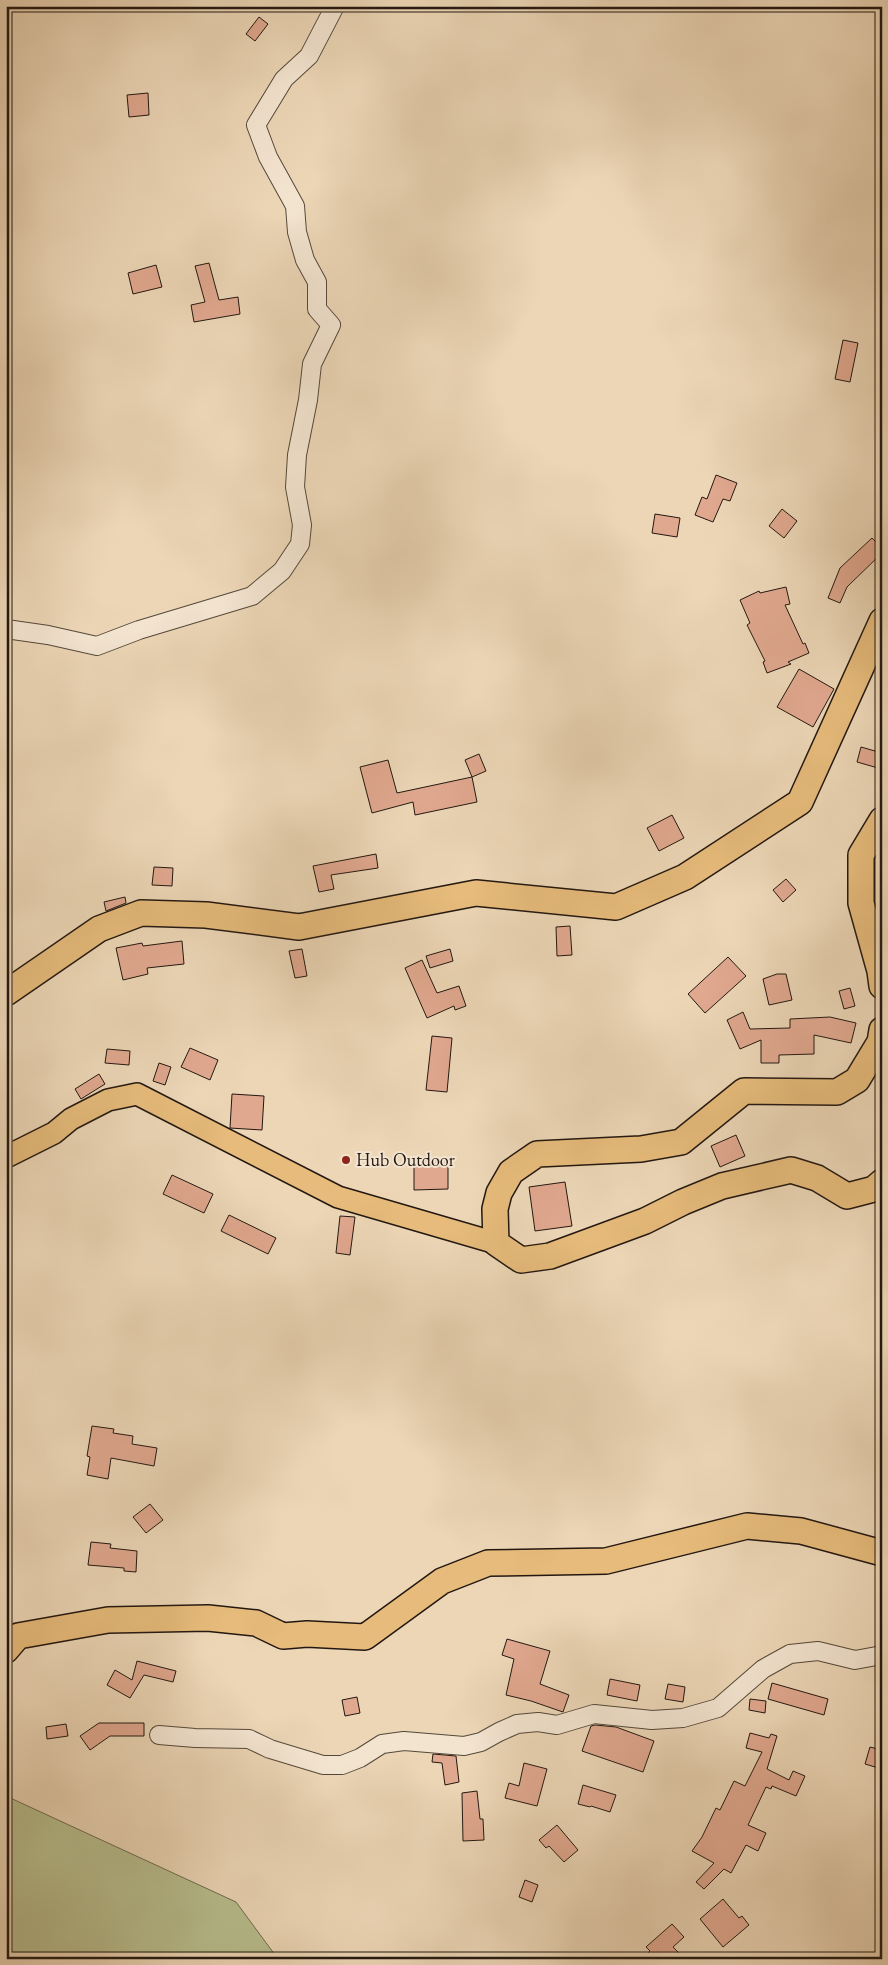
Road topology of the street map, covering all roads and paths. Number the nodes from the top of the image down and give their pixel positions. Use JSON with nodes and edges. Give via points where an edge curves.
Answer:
{"nodes":[{"id":1,"x":335,"y":6,"type":"edge"},
{"id":2,"x":882,"y":621,"type":"edge"},
{"id":3,"x":6,"y":629,"type":"edge"},
{"id":4,"x":882,"y":820,"type":"edge"},
{"id":5,"x":882,"y":986,"type":"edge"},
{"id":6,"x":6,"y":993,"type":"edge"},
{"id":7,"x":882,"y":1030,"type":"edge"},
{"id":8,"x":6,"y":1158,"type":"edge"},
{"id":9,"x":882,"y":1182,"type":"edge"},
{"id":10,"x":496,"y":1243,"type":"junction"},
{"id":11,"x":882,"y":1553,"type":"edge"},
{"id":12,"x":6,"y":1650,"type":"edge"},
{"id":13,"x":882,"y":1655,"type":"edge"},
{"id":14,"x":159,"y":1735,"type":"dead end"}],
"edges":[{"from":1,"to":3,"type":"street","via":[[309,56],[284,79],[256,125],[268,157],[295,206],[297,232],[305,260],[318,282],[317,309],[331,325],[312,364],[297,455],[295,487],[302,525],[300,544],[282,571],[252,596],[96,646]]},
{"from":2,"to":6,"type":"highway","via":[[800,802],[685,877],[616,907],[476,893],[299,927],[206,916],[141,913],[99,929]]},
{"from":4,"to":5,"type":"highway","via":[[861,855],[861,903]]},
{"from":7,"to":10,"type":"highway","via":[[880,1042],[857,1080],[838,1092],[744,1091],[681,1142],[641,1149],[536,1154],[511,1172],[498,1193]]},
{"from":8,"to":10,"type":"main road","via":[[108,1100],[137,1094],[338,1197]]},
{"from":9,"to":10,"type":"highway","via":[[874,1189],[847,1196],[817,1178],[791,1170],[722,1186],[645,1221],[550,1256],[521,1260]]},
{"from":11,"to":12,"type":"highway","via":[[801,1531],[746,1526],[606,1561],[488,1563],[442,1581],[364,1637],[283,1636],[256,1623],[208,1618],[108,1620],[18,1636]]},
{"from":13,"to":14,"type":"street","via":[[854,1660],[818,1651],[790,1654],[763,1669],[718,1708],[683,1718],[652,1720],[594,1714],[557,1725],[538,1722],[517,1724],[481,1742],[464,1746],[404,1741],[382,1744],[342,1765],[323,1765],[248,1739]]}]}
